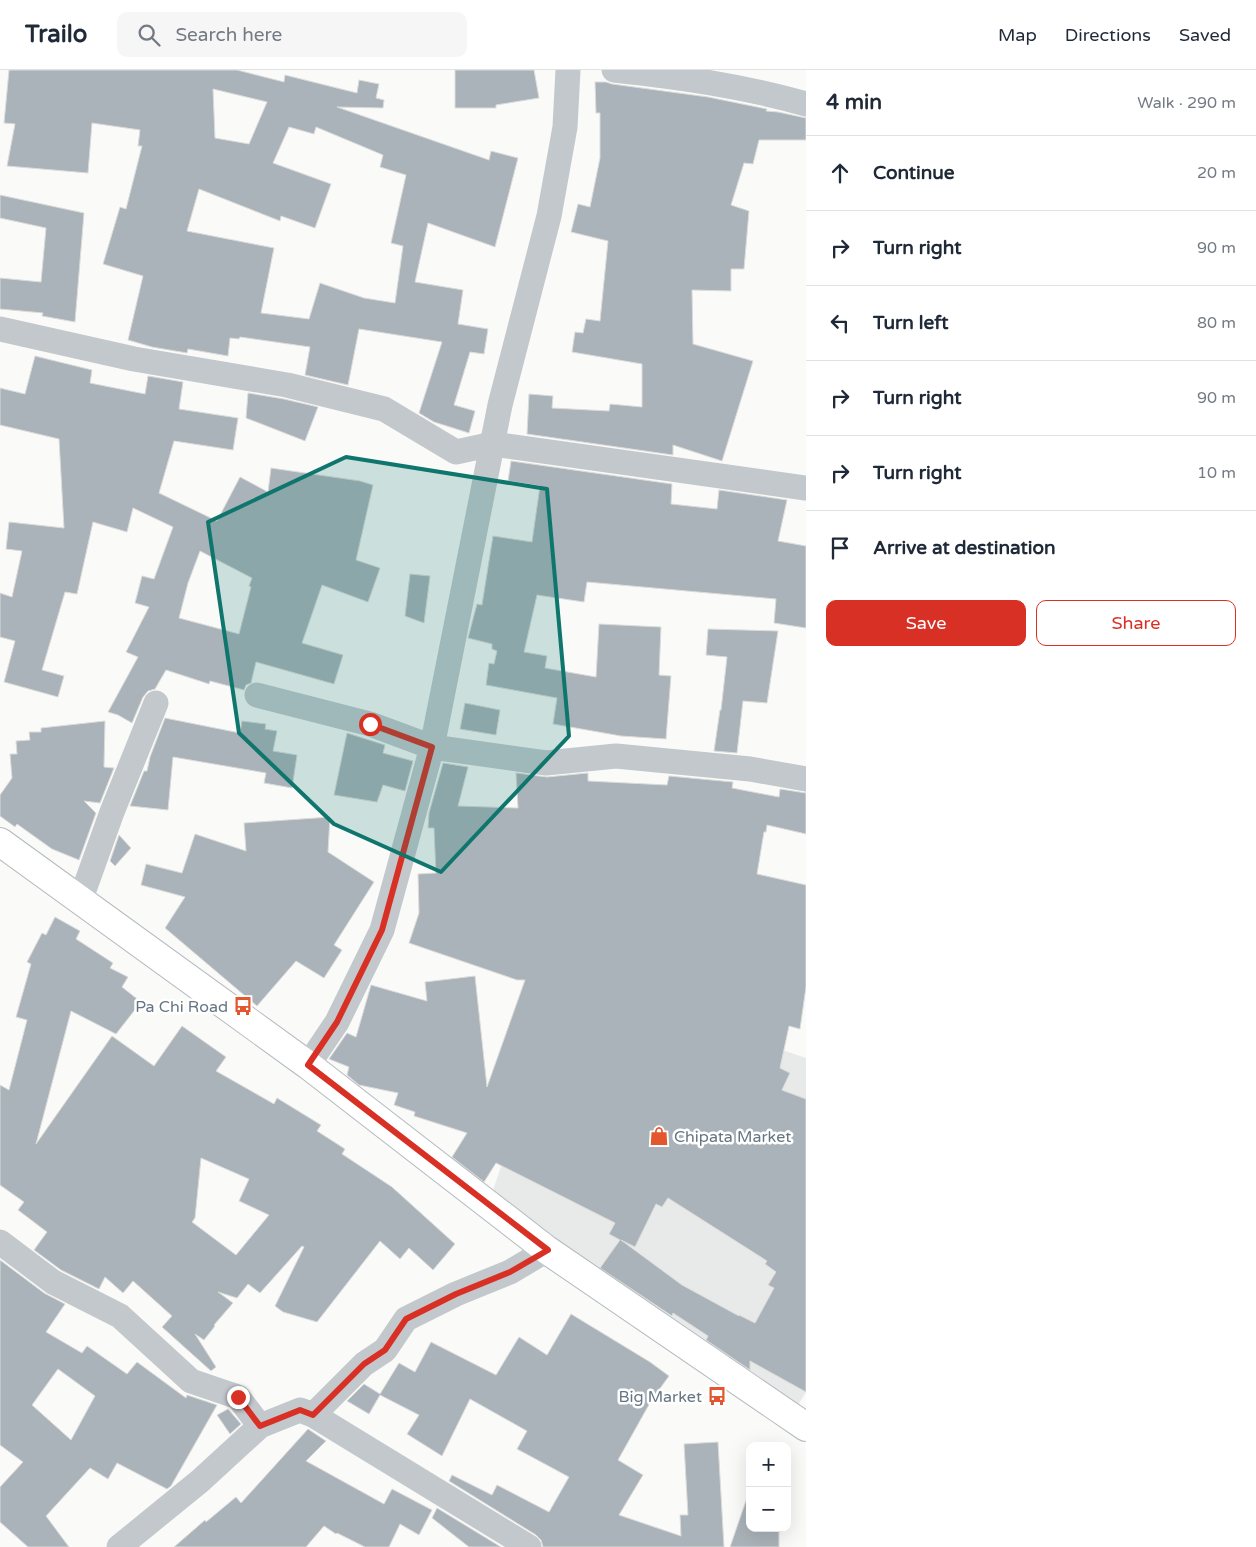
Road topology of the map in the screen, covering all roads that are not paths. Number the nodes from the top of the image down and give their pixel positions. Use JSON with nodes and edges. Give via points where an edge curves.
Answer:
{"nodes":[{"id":1,"x":568,"y":70,"type":"edge"},
{"id":2,"x":614,"y":70,"type":"edge"},
{"id":3,"x":806,"y":104,"type":"edge"},
{"id":4,"x":0,"y":329,"type":"edge"},
{"id":5,"x":493,"y":444,"type":"junction"},
{"id":6,"x":806,"y":488,"type":"edge"},
{"id":7,"x":257,"y":694,"type":"dead end"},
{"id":8,"x":156,"y":703,"type":"dead end"},
{"id":9,"x":432,"y":747,"type":"junction"},
{"id":10,"x":806,"y":779,"type":"edge"},
{"id":11,"x":0,"y":842,"type":"edge"},
{"id":12,"x":80,"y":901,"type":"junction"},
{"id":13,"x":308,"y":1065,"type":"junction"},
{"id":14,"x":0,"y":1242,"type":"edge"},
{"id":15,"x":548,"y":1250,"type":"junction"},
{"id":16,"x":313,"y":1415,"type":"junction"},
{"id":17,"x":260,"y":1426,"type":"junction"},
{"id":18,"x":806,"y":1427,"type":"edge"},
{"id":19,"x":119,"y":1547,"type":"edge"},
{"id":20,"x":529,"y":1547,"type":"edge"}],
"edges":[{"from":1,"to":5,"type":"street","via":[[565,127],[548,216]]},
{"from":2,"to":3,"type":"street","via":[[668,75],[766,92]]},
{"from":4,"to":5,"type":"street","via":[[134,359],[287,385],[384,409],[456,452]]},
{"from":5,"to":6,"type":"street"},
{"from":5,"to":9,"type":"street"},
{"from":7,"to":9,"type":"street","via":[[370,724]]},
{"from":8,"to":12,"type":"street"},
{"from":9,"to":10,"type":"street","via":[[546,763],[616,756],[750,769]]},
{"from":9,"to":13,"type":"street","via":[[382,930],[337,1022]]},
{"from":11,"to":12,"type":"street"},
{"from":12,"to":13,"type":"street"},
{"from":13,"to":15,"type":"street"},
{"from":14,"to":17,"type":"street","via":[[53,1282],[120,1316],[191,1381],[238,1397]]},
{"from":15,"to":16,"type":"street","via":[[510,1272],[406,1319],[385,1350],[364,1364]]},
{"from":15,"to":18,"type":"street"},
{"from":16,"to":17,"type":"street","via":[[300,1410]]},
{"from":16,"to":20,"type":"street"},
{"from":17,"to":19,"type":"street","via":[[200,1481]]}]}
